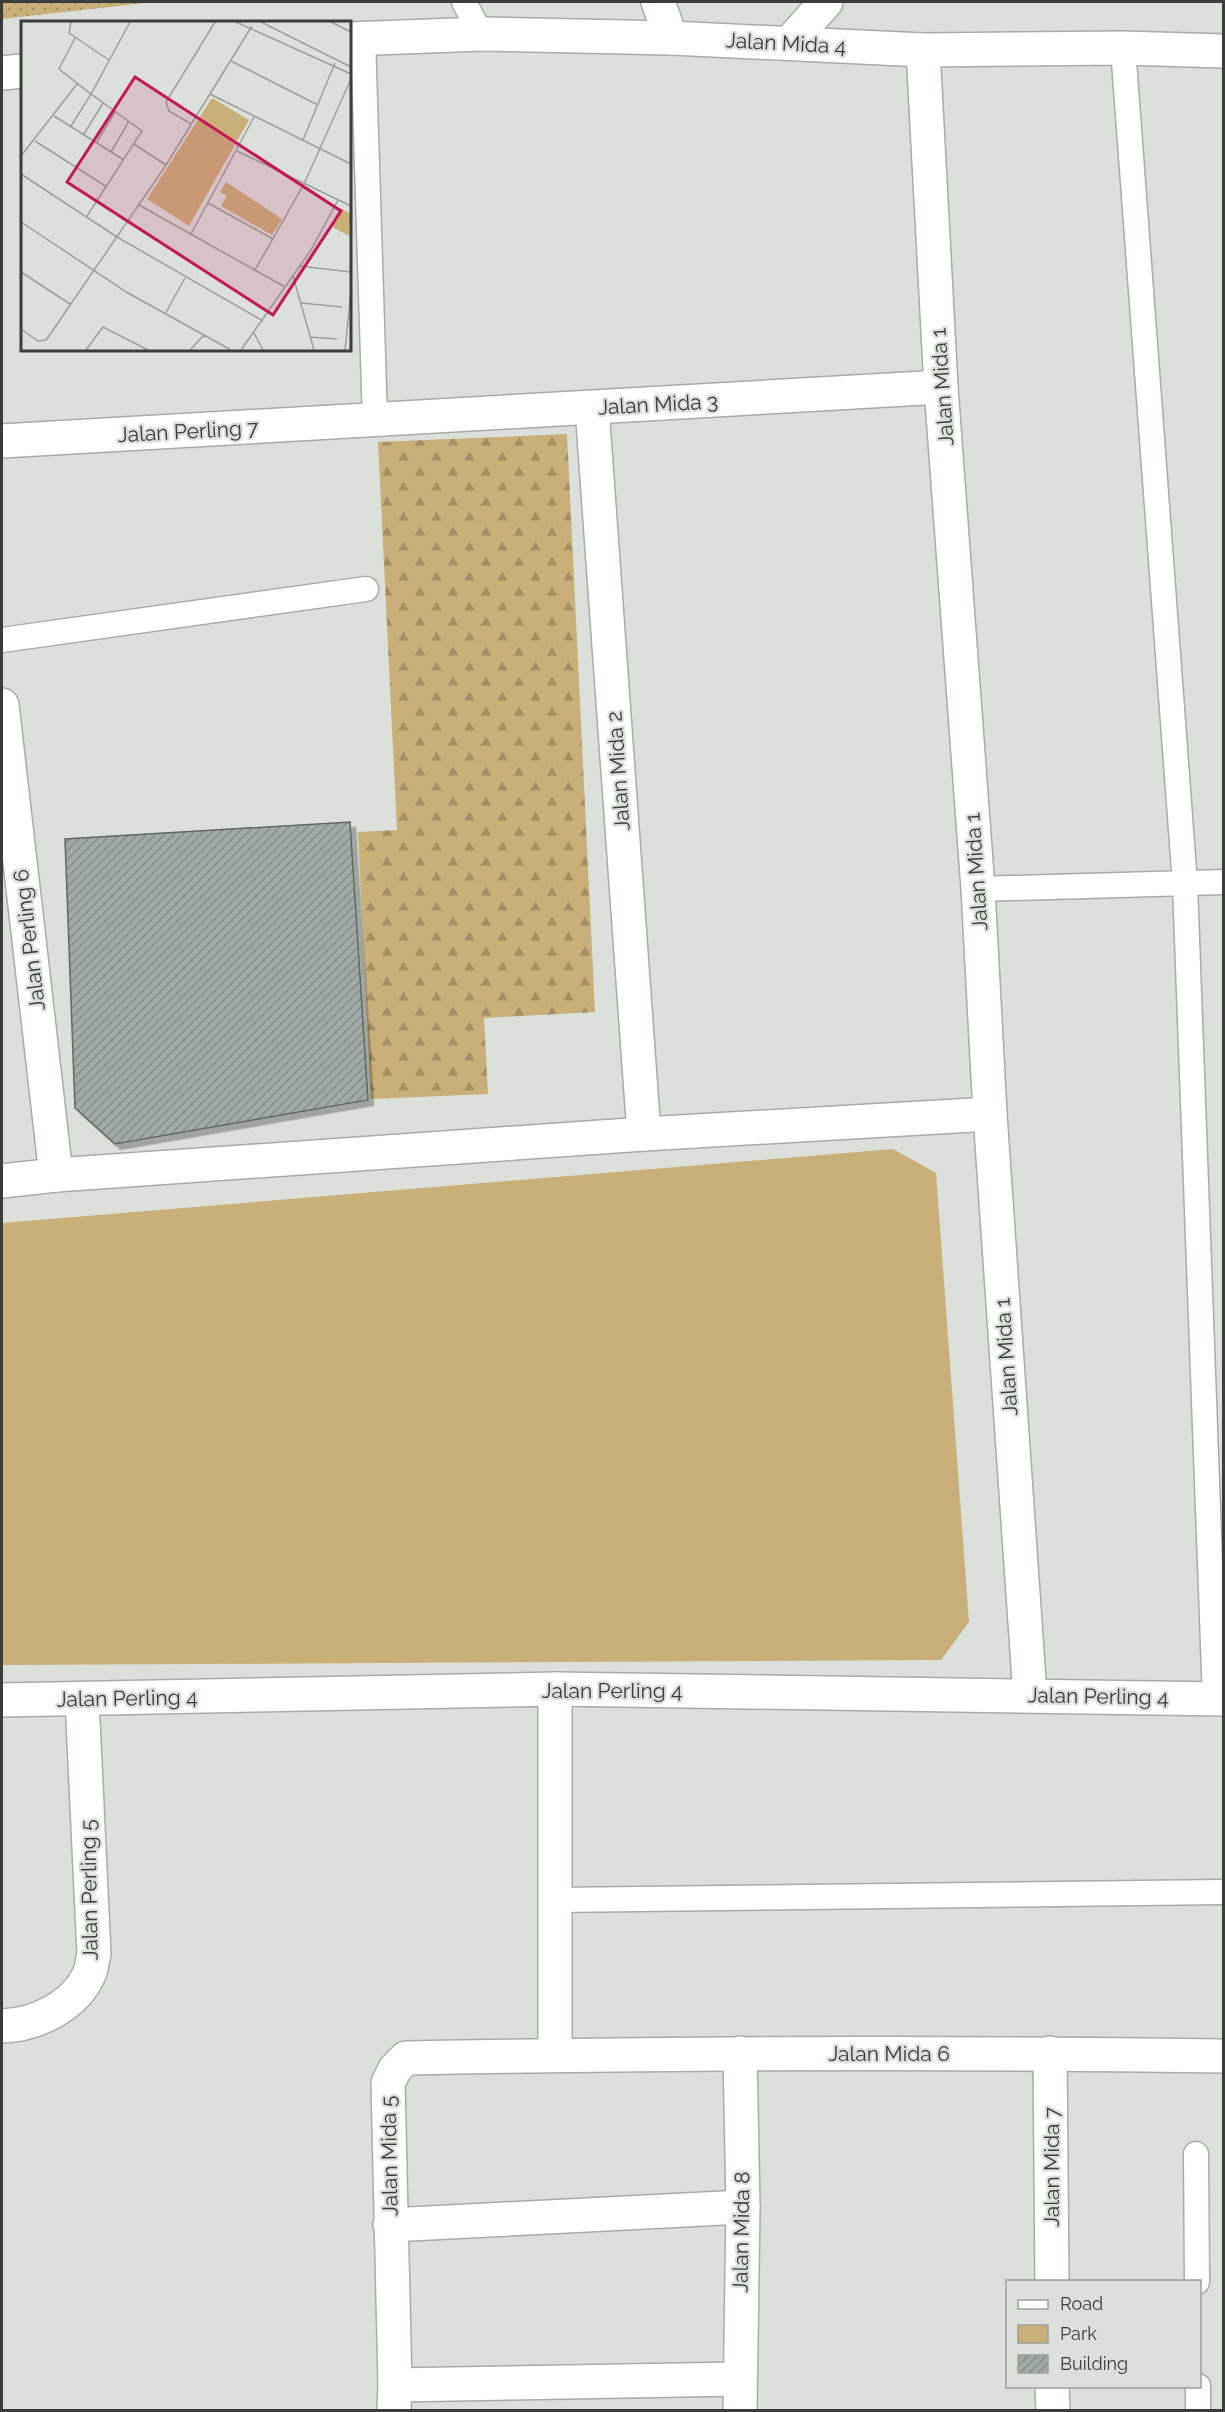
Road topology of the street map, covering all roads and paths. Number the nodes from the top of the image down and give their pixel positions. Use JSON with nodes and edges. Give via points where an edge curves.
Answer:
{"nodes":[{"id":1,"x":464,"y":2,"type":"edge"},
{"id":2,"x":658,"y":2,"type":"edge"},
{"id":3,"x":826,"y":2,"type":"edge"},
{"id":4,"x":481,"y":34,"type":"junction"},
{"id":5,"x":356,"y":38,"type":"edge"},
{"id":6,"x":671,"y":38,"type":"junction"},
{"id":7,"x":790,"y":42,"type":"junction"},
{"id":8,"x":1123,"y":48,"type":"junction"},
{"id":9,"x":923,"y":50,"type":"junction"},
{"id":10,"x":1224,"y":51,"type":"edge"},
{"id":11,"x":21,"y":71,"type":"edge"},
{"id":12,"x":2,"y":73,"type":"edge"},
{"id":13,"x":941,"y":387,"type":"junction"},
{"id":14,"x":592,"y":408,"type":"junction"},
{"id":15,"x":375,"y":420,"type":"junction"},
{"id":16,"x":2,"y":441,"type":"edge"},
{"id":17,"x":366,"y":590,"type":"dead end"},
{"id":18,"x":2,"y":640,"type":"edge"},
{"id":19,"x":2,"y":705,"type":"edge"},
{"id":20,"x":1224,"y":882,"type":"edge"},
{"id":21,"x":1185,"y":884,"type":"junction"},
{"id":22,"x":978,"y":889,"type":"junction"},
{"id":23,"x":990,"y":1114,"type":"junction"},
{"id":24,"x":644,"y":1134,"type":"junction"},
{"id":25,"x":56,"y":1175,"type":"junction"},
{"id":26,"x":2,"y":1181,"type":"edge"},
{"id":27,"x":555,"y":1689,"type":"junction"},
{"id":28,"x":1030,"y":1695,"type":"junction"},
{"id":29,"x":82,"y":1699,"type":"junction"},
{"id":30,"x":1220,"y":1699,"type":"edge"},
{"id":31,"x":2,"y":1700,"type":"edge"},
{"id":32,"x":1224,"y":1893,"type":"edge"},
{"id":33,"x":556,"y":1900,"type":"junction"},
{"id":34,"x":2,"y":2026,"type":"edge"},
{"id":35,"x":740,"y":2053,"type":"junction"},
{"id":36,"x":1050,"y":2053,"type":"junction"},
{"id":37,"x":555,"y":2055,"type":"junction"},
{"id":38,"x":1224,"y":2056,"type":"edge"},
{"id":39,"x":1196,"y":2154,"type":"dead end"},
{"id":40,"x":743,"y":2207,"type":"junction"},
{"id":41,"x":390,"y":2225,"type":"junction"},
{"id":42,"x":1052,"y":2280,"type":"edge"},
{"id":43,"x":1197,"y":2280,"type":"edge"},
{"id":44,"x":1052,"y":2388,"type":"edge"},
{"id":45,"x":1198,"y":2388,"type":"edge"},
{"id":46,"x":739,"y":2395,"type":"edge"},
{"id":47,"x":394,"y":2398,"type":"edge"},
{"id":48,"x":1053,"y":2410,"type":"edge"},
{"id":49,"x":1198,"y":2410,"type":"edge"}],
"edges":[{"from":1,"to":4,"type":"lane"},
{"from":2,"to":6,"type":"street"},
{"from":3,"to":7,"type":"street"},
{"from":4,"to":5,"type":"street","name":"Jalan Mida 4"},
{"from":4,"to":6,"type":"street","name":"Jalan Mida 4"},
{"from":5,"to":15,"type":"lane"},
{"from":6,"to":7,"type":"street","name":"Jalan Mida 4"},
{"from":7,"to":9,"type":"street","name":"Jalan Mida 4"},
{"from":8,"to":9,"type":"street","name":"Jalan Mida 4"},
{"from":8,"to":10,"type":"street","name":"Jalan Mida 4"},
{"from":8,"to":21,"type":"lane"},
{"from":9,"to":13,"type":"street","name":"Jalan Mida 1"},
{"from":11,"to":12,"type":"street"},
{"from":13,"to":14,"type":"street","name":"Jalan Mida 3"},
{"from":13,"to":22,"type":"street","name":"Jalan Mida 1"},
{"from":14,"to":15,"type":"street","name":"Jalan Mida 3"},
{"from":14,"to":24,"type":"street","name":"Jalan Mida 2"},
{"from":15,"to":16,"type":"street","name":"Jalan Perling 7"},
{"from":17,"to":18,"type":"lane"},
{"from":19,"to":25,"type":"street","name":"Jalan Perling 6"},
{"from":20,"to":21,"type":"lane"},
{"from":21,"to":22,"type":"lane"},
{"from":21,"to":30,"type":"lane"},
{"from":22,"to":23,"type":"street","name":"Jalan Mida 1"},
{"from":23,"to":24,"type":"street"},
{"from":23,"to":28,"type":"street","name":"Jalan Mida 1"},
{"from":24,"to":25,"type":"street"},
{"from":25,"to":26,"type":"street"},
{"from":27,"to":28,"type":"street","name":"Jalan Perling 4"},
{"from":27,"to":29,"type":"street","name":"Jalan Perling 4"},
{"from":27,"to":33,"type":"street"},
{"from":28,"to":30,"type":"street","name":"Jalan Perling 4"},
{"from":29,"to":31,"type":"street","name":"Jalan Perling 4"},
{"from":29,"to":34,"type":"street","name":"Jalan Perling 5","via":[[93,1954],[90,1972],[74,1995],[55,2012]]},
{"from":32,"to":33,"type":"lane"},
{"from":33,"to":37,"type":"street"},
{"from":35,"to":36,"type":"street","name":"Jalan Mida 6"},
{"from":35,"to":37,"type":"street","name":"Jalan Mida 6"},
{"from":35,"to":40,"type":"street","name":"Jalan Mida 8"},
{"from":36,"to":38,"type":"street","name":"Jalan Mida 6"},
{"from":36,"to":42,"type":"street","name":"Jalan Mida 7"},
{"from":37,"to":41,"type":"street","name":"Jalan Mida 5","via":[[406,2058],[395,2069],[388,2083]]},
{"from":39,"to":43,"type":"lane"},
{"from":40,"to":41,"type":"street"},
{"from":40,"to":46,"type":"street","name":"Jalan Mida 8"},
{"from":41,"to":47,"type":"street","name":"Jalan Mida 5"},
{"from":44,"to":48,"type":"street"},
{"from":45,"to":49,"type":"lane"},
{"from":46,"to":47,"type":"street"}]}
